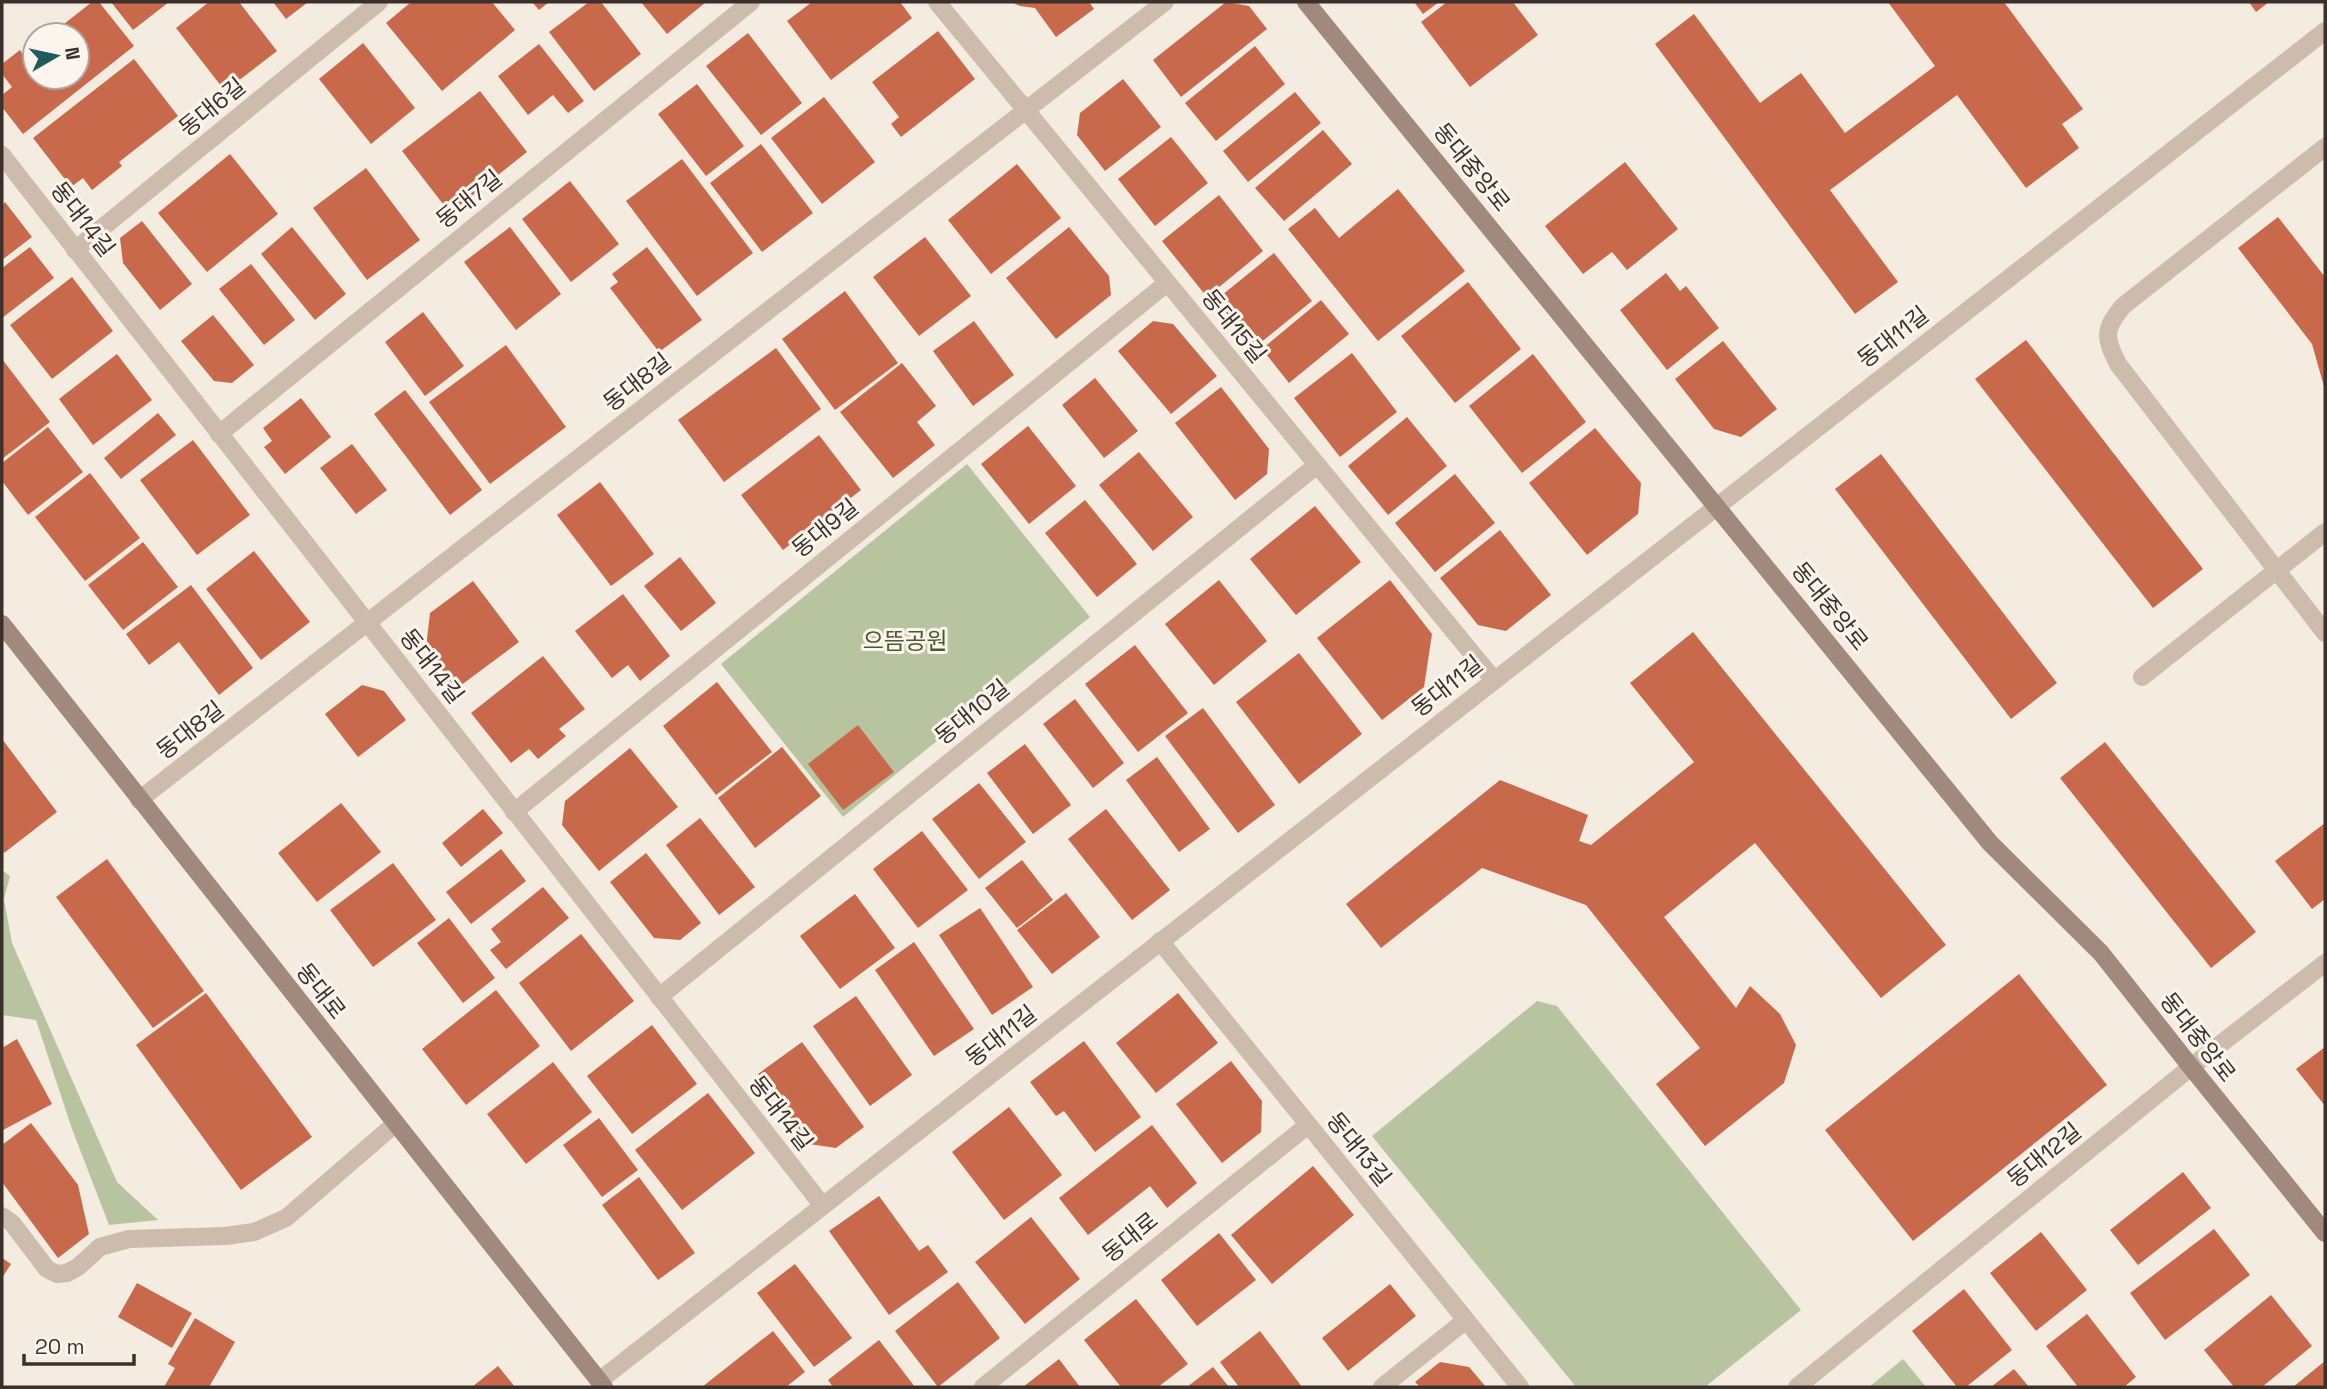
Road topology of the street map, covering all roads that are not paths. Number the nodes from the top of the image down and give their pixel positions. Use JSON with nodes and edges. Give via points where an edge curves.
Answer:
{"nodes":[{"id":1,"x":379,"y":2,"type":"edge"},
{"id":2,"x":751,"y":2,"type":"edge"},
{"id":3,"x":937,"y":2,"type":"edge"},
{"id":4,"x":1165,"y":2,"type":"edge"},
{"id":5,"x":1306,"y":2,"type":"edge"},
{"id":6,"x":2325,"y":31,"type":"edge"},
{"id":7,"x":1026,"y":110,"type":"junction"},
{"id":8,"x":2325,"y":147,"type":"edge"},
{"id":9,"x":2,"y":155,"type":"edge"},
{"id":10,"x":75,"y":250,"type":"junction"},
{"id":11,"x":1167,"y":283,"type":"junction"},
{"id":12,"x":219,"y":434,"type":"junction"},
{"id":13,"x":1317,"y":465,"type":"junction"},
{"id":14,"x":1716,"y":506,"type":"junction"},
{"id":15,"x":2325,"y":532,"type":"edge"},
{"id":16,"x":2276,"y":570,"type":"junction"},
{"id":17,"x":367,"y":623,"type":"junction"},
{"id":18,"x":2,"y":624,"type":"edge"},
{"id":19,"x":2325,"y":634,"type":"edge"},
{"id":20,"x":2142,"y":677,"type":"dead end"},
{"id":21,"x":1494,"y":680,"type":"junction"},
{"id":22,"x":139,"y":800,"type":"junction"},
{"id":23,"x":514,"y":811,"type":"junction"},
{"id":24,"x":1160,"y":942,"type":"junction"},
{"id":25,"x":2325,"y":963,"type":"edge"},
{"id":26,"x":659,"y":997,"type":"junction"},
{"id":27,"x":2190,"y":1068,"type":"junction"},
{"id":28,"x":395,"y":1124,"type":"junction"},
{"id":29,"x":1308,"y":1125,"type":"junction"},
{"id":30,"x":823,"y":1206,"type":"junction"},
{"id":31,"x":2,"y":1216,"type":"edge"},
{"id":32,"x":2325,"y":1233,"type":"edge"},
{"id":33,"x":1466,"y":1320,"type":"junction"},
{"id":34,"x":602,"y":1384,"type":"edge"},
{"id":35,"x":983,"y":1387,"type":"edge"},
{"id":36,"x":1382,"y":1387,"type":"edge"},
{"id":37,"x":1520,"y":1387,"type":"edge"},
{"id":38,"x":1797,"y":1387,"type":"edge"}],
"edges":[{"from":1,"to":10,"type":"street","name":"동대6길"},
{"from":2,"to":12,"type":"street","name":"동대7길"},
{"from":3,"to":7,"type":"street","name":"동대15길"},
{"from":4,"to":7,"type":"street","name":"동대8길"},
{"from":5,"to":14,"type":"street","name":"동대중앙로"},
{"from":6,"to":14,"type":"street","name":"동대11길"},
{"from":7,"to":11,"type":"street","name":"동대15길"},
{"from":7,"to":17,"type":"street","name":"동대8길"},
{"from":8,"to":16,"type":"street","via":[[2123,306],[2110,323],[2108,343],[2118,364]]},
{"from":9,"to":10,"type":"street","name":"동대14길"},
{"from":10,"to":12,"type":"street","name":"동대14길"},
{"from":11,"to":13,"type":"street","name":"동대15길"},
{"from":11,"to":23,"type":"street","name":"동대9길"},
{"from":12,"to":17,"type":"street","name":"동대14길"},
{"from":13,"to":21,"type":"street","name":"동대15길"},
{"from":13,"to":26,"type":"street","name":"동대10길"},
{"from":14,"to":21,"type":"street","name":"동대11길"},
{"from":14,"to":27,"type":"street","name":"동대중앙로","via":[[1990,843],[2101,953]]},
{"from":15,"to":16,"type":"street"},
{"from":16,"to":19,"type":"street"},
{"from":16,"to":20,"type":"street"},
{"from":17,"to":22,"type":"street","name":"동대8길"},
{"from":17,"to":23,"type":"street","name":"동대14길"},
{"from":18,"to":22,"type":"street","name":"동대로"},
{"from":21,"to":24,"type":"street","name":"동대11길"},
{"from":22,"to":28,"type":"street","name":"동대로"},
{"from":23,"to":26,"type":"street","name":"동대14길"},
{"from":24,"to":29,"type":"street","name":"동대13길"},
{"from":24,"to":30,"type":"street","name":"동대11길"},
{"from":25,"to":27,"type":"street","name":"동대12길"},
{"from":26,"to":30,"type":"street","name":"동대14길"},
{"from":27,"to":32,"type":"street","name":"동대중앙로"},
{"from":27,"to":38,"type":"street","name":"동대12길"},
{"from":28,"to":31,"type":"street","via":[[286,1218],[254,1232],[114,1242],[100,1247],[78,1267],[57,1274],[47,1269]]},
{"from":28,"to":34,"type":"street","name":"동대로"},
{"from":29,"to":33,"type":"street","name":"동대13길"},
{"from":29,"to":35,"type":"street","name":"동대로"},
{"from":30,"to":34,"type":"street","name":"동대11길"},
{"from":33,"to":36,"type":"street"},
{"from":33,"to":37,"type":"street","name":"동대13길"}]}
